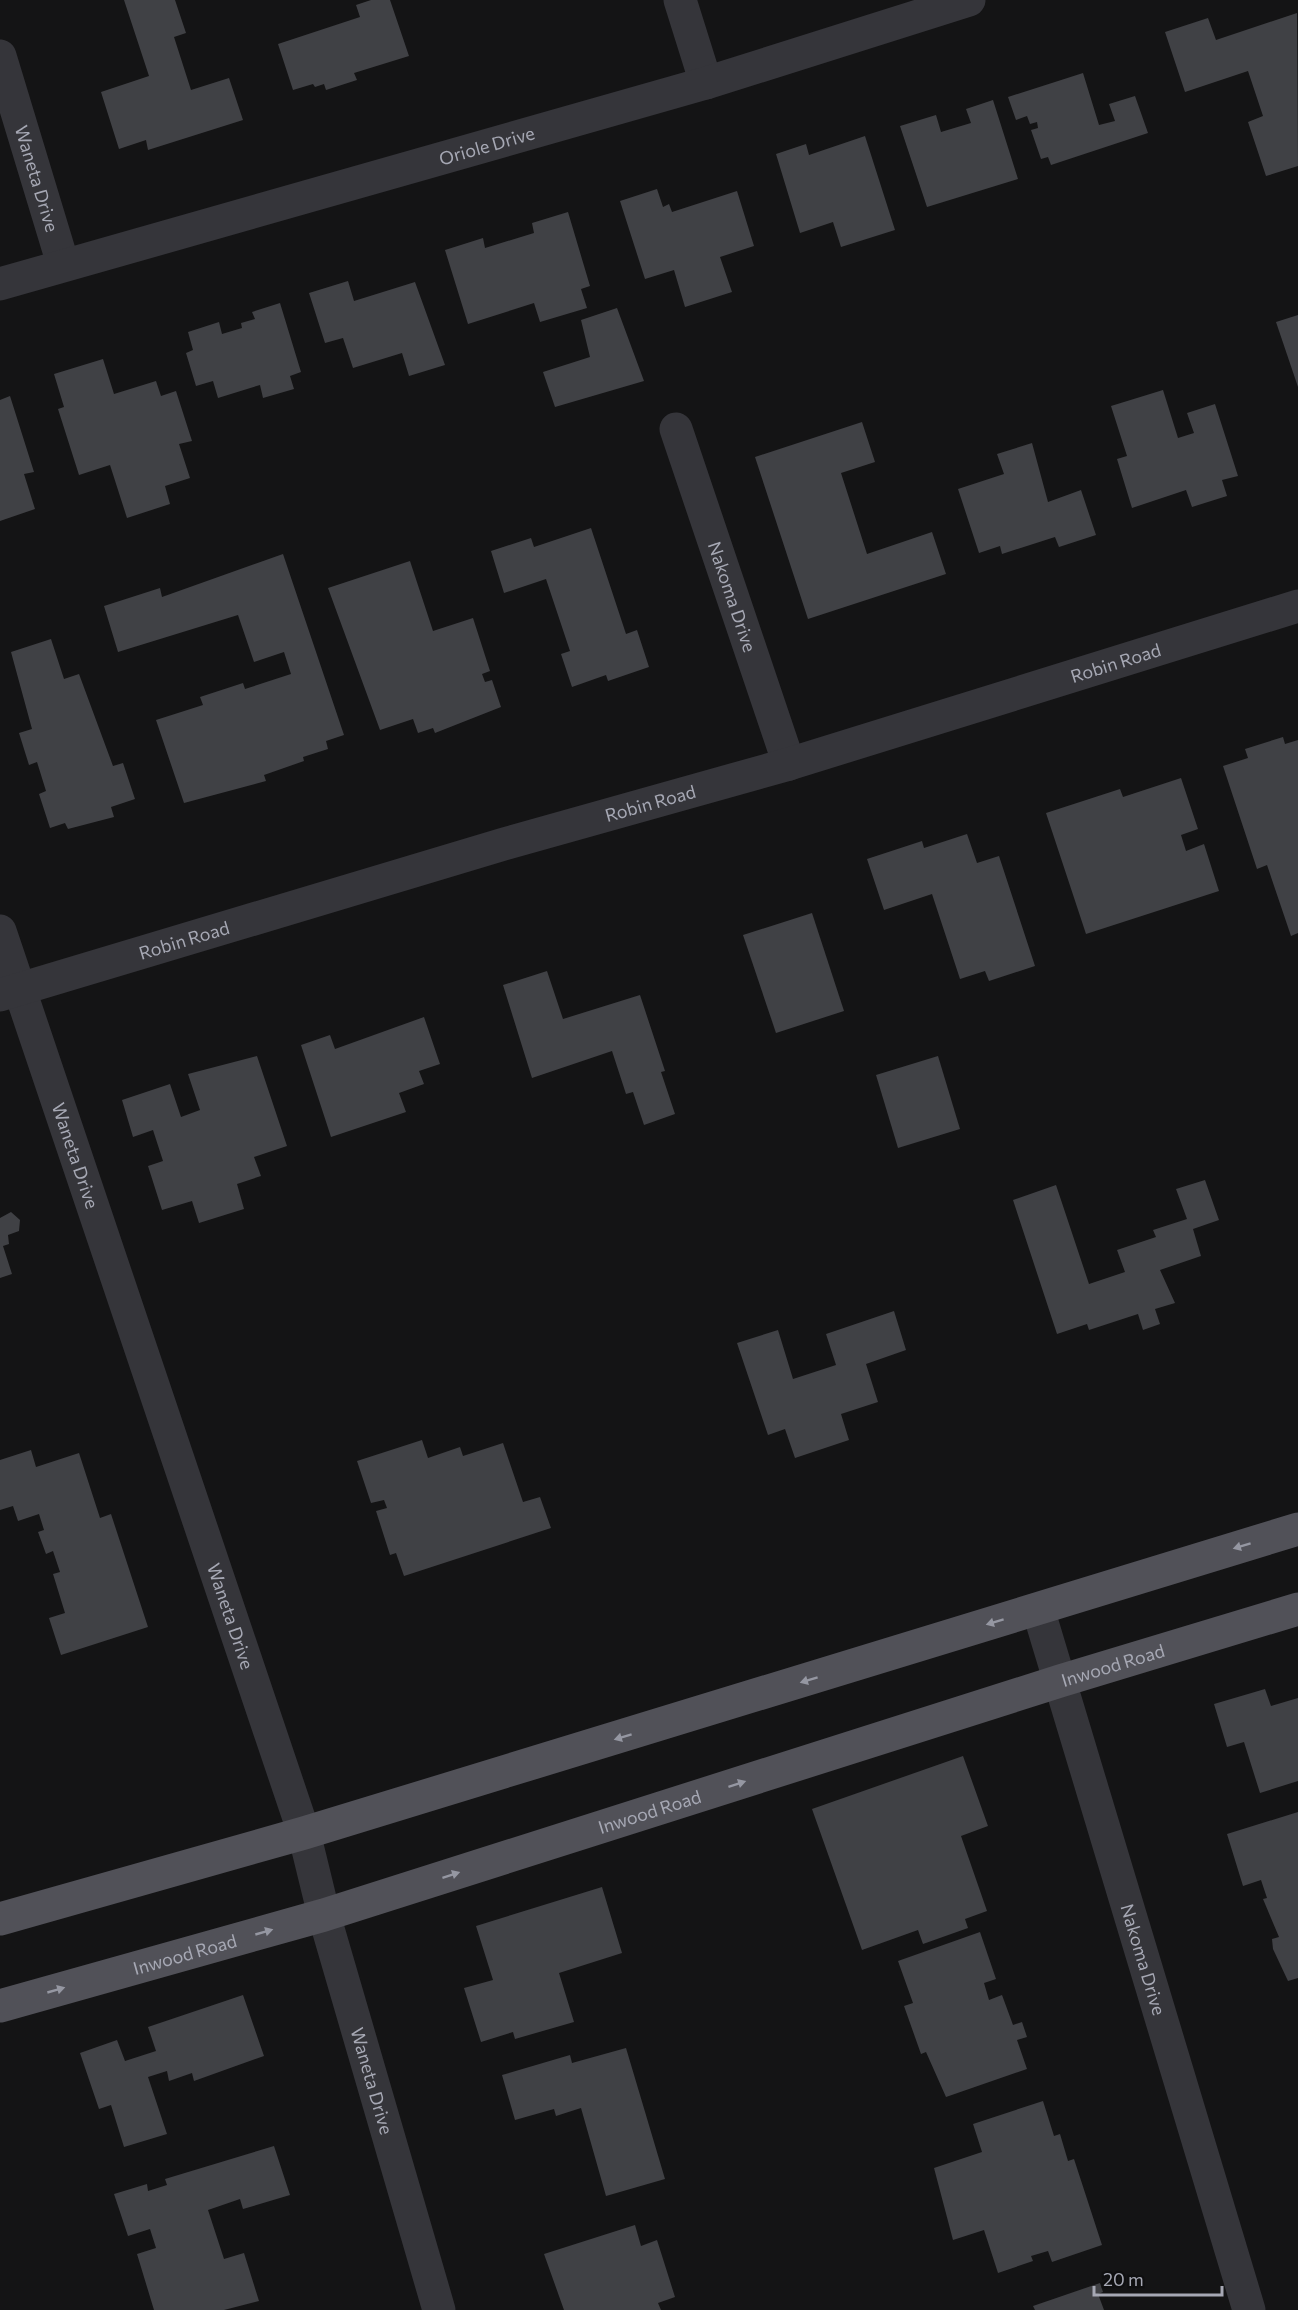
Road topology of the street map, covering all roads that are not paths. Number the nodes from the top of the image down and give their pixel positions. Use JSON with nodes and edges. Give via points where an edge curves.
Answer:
{"nodes":[{"id":1,"x":680,"y":0,"type":"edge"},
{"id":2,"x":969,"y":0,"type":"edge"},
{"id":3,"x":0,"y":56,"type":"edge"},
{"id":4,"x":706,"y":83,"type":"junction"},
{"id":5,"x":63,"y":264,"type":"junction"},
{"id":6,"x":0,"y":284,"type":"edge"},
{"id":7,"x":676,"y":429,"type":"dead end"},
{"id":8,"x":1298,"y":606,"type":"edge"},
{"id":9,"x":789,"y":764,"type":"junction"},
{"id":10,"x":0,"y":931,"type":"edge"},
{"id":11,"x":10,"y":992,"type":"edge"},
{"id":12,"x":1298,"y":1529,"type":"edge"},
{"id":13,"x":1038,"y":1609,"type":"junction"},
{"id":14,"x":1298,"y":1609,"type":"edge"},
{"id":15,"x":1060,"y":1681,"type":"junction"},
{"id":16,"x":304,"y":1833,"type":"junction"},
{"id":17,"x":324,"y":1915,"type":"junction"},
{"id":18,"x":0,"y":1919,"type":"edge"},
{"id":19,"x":0,"y":2006,"type":"edge"},
{"id":20,"x":439,"y":2310,"type":"edge"},
{"id":21,"x":1249,"y":2310,"type":"edge"}],
"edges":[{"from":1,"to":4,"type":"street"},
{"from":2,"to":4,"type":"street","name":"Oriole Drive"},
{"from":3,"to":5,"type":"street","name":"Waneta Drive"},
{"from":4,"to":5,"type":"street","name":"Oriole Drive"},
{"from":5,"to":6,"type":"street","name":"Oriole Drive"},
{"from":7,"to":9,"type":"street","name":"Nakoma Drive"},
{"from":8,"to":9,"type":"street","name":"Robin Road"},
{"from":9,"to":11,"type":"street","name":"Robin Road","via":[[504,844]]},
{"from":10,"to":11,"type":"street","name":"Waneta Drive"},
{"from":11,"to":16,"type":"street","name":"Waneta Drive"},
{"from":12,"to":13,"type":"main road","one_way":true},
{"from":13,"to":15,"type":"street","name":"Nakoma Drive"},
{"from":13,"to":16,"type":"main road","one_way":true},
{"from":14,"to":15,"type":"main road","name":"Inwood Road"},
{"from":17,"to":15,"type":"main road","name":"Inwood Road","one_way":true},
{"from":15,"to":21,"type":"street","name":"Nakoma Drive"},
{"from":16,"to":17,"type":"street","name":"Waneta Drive"},
{"from":16,"to":18,"type":"main road"},
{"from":19,"to":17,"type":"main road","name":"Inwood Road","one_way":true},
{"from":17,"to":20,"type":"street","name":"Waneta Drive"}]}
